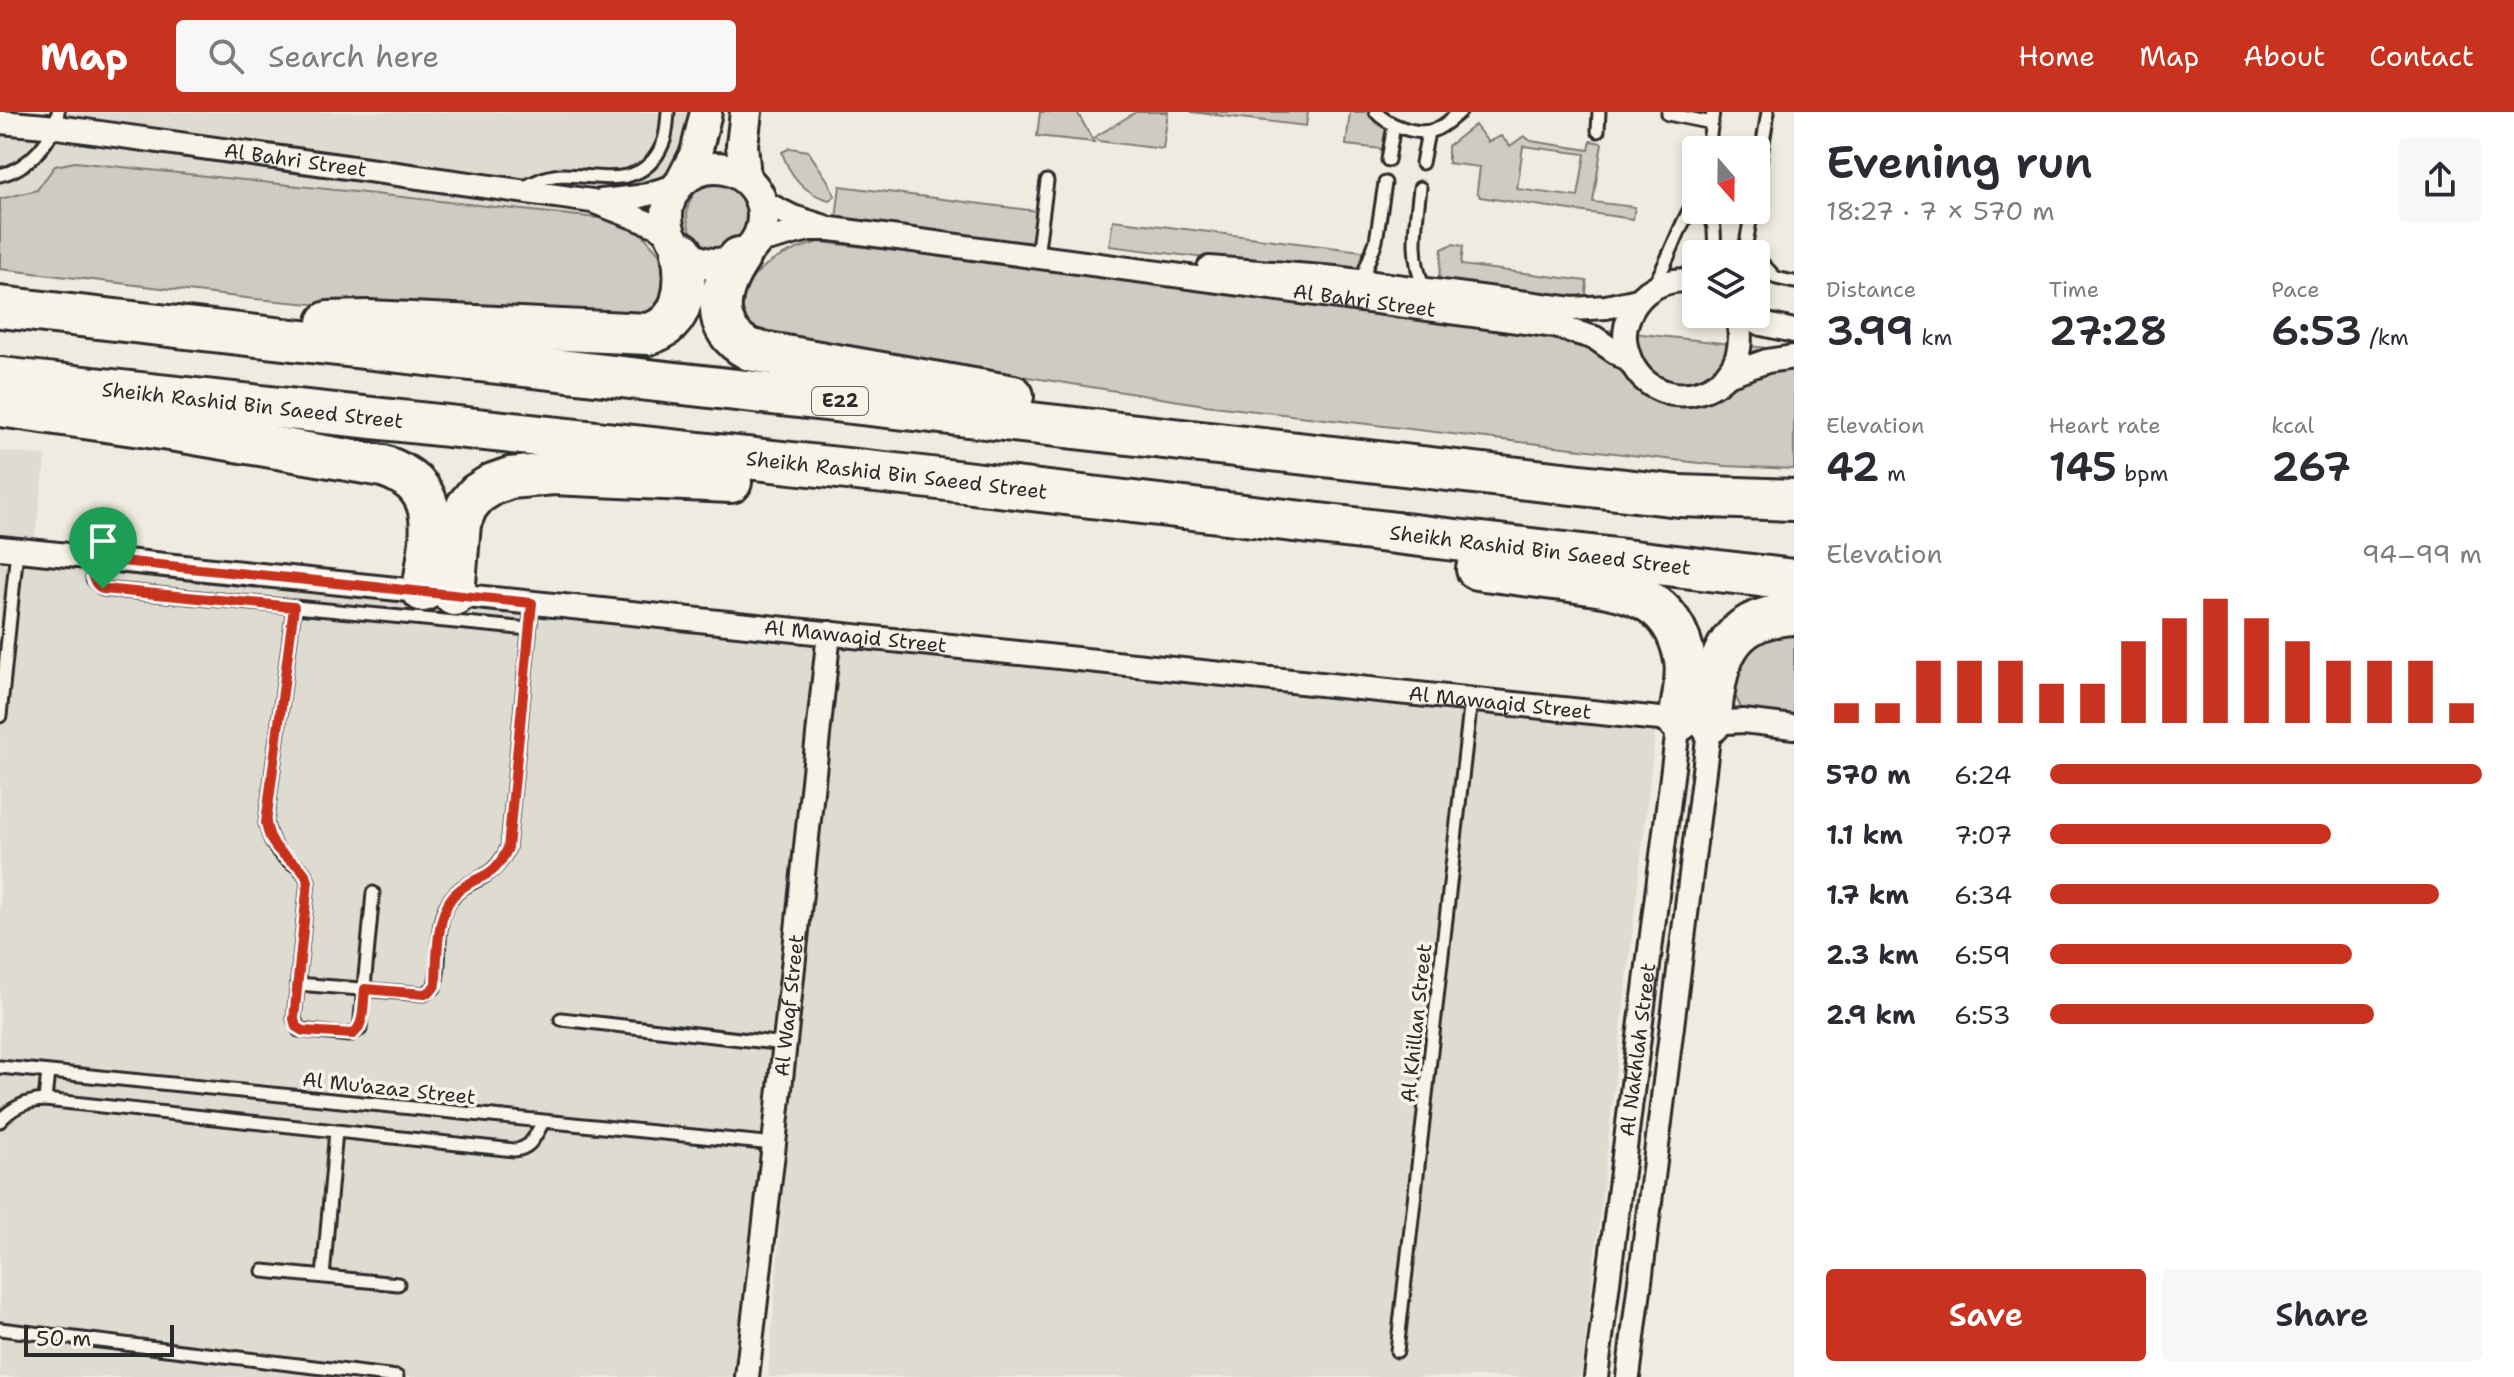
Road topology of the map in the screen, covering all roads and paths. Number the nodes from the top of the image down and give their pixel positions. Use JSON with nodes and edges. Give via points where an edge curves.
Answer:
{"nodes":[{"id":1,"x":668,"y":112,"type":"edge"},
{"id":2,"x":706,"y":112,"type":"edge"},
{"id":3,"x":746,"y":112,"type":"edge"},
{"id":4,"x":1376,"y":112,"type":"edge"},
{"id":5,"x":1460,"y":112,"type":"edge"},
{"id":6,"x":1599,"y":112,"type":"edge"},
{"id":7,"x":1668,"y":112,"type":"edge"},
{"id":8,"x":1768,"y":112,"type":"edge"},
{"id":9,"x":1713,"y":117,"type":"edge"},
{"id":10,"x":57,"y":119,"type":"edge"},
{"id":11,"x":0,"y":122,"type":"edge"},
{"id":12,"x":1394,"y":125,"type":"junction"},
{"id":13,"x":1598,"y":131,"type":"dead end"},
{"id":14,"x":1428,"y":132,"type":"junction"},
{"id":15,"x":1764,"y":136,"type":"edge"},
{"id":16,"x":1388,"y":160,"type":"dead end"},
{"id":17,"x":1422,"y":163,"type":"dead end"},
{"id":18,"x":0,"y":175,"type":"edge"},
{"id":19,"x":1047,"y":181,"type":"dead end"},
{"id":20,"x":679,"y":183,"type":"junction"},
{"id":21,"x":1385,"y":183,"type":"dead end"},
{"id":22,"x":1420,"y":188,"type":"dead end"},
{"id":23,"x":753,"y":189,"type":"junction"},
{"id":24,"x":518,"y":191,"type":"junction"},
{"id":25,"x":592,"y":201,"type":"junction"},
{"id":26,"x":1682,"y":222,"type":"edge"},
{"id":27,"x":831,"y":229,"type":"junction"},
{"id":28,"x":676,"y":244,"type":"junction"},
{"id":29,"x":747,"y":250,"type":"junction"},
{"id":30,"x":1037,"y":256,"type":"junction"},
{"id":31,"x":1092,"y":264,"type":"junction"},
{"id":32,"x":1770,"y":272,"type":"edge"},
{"id":33,"x":1682,"y":279,"type":"edge"},
{"id":34,"x":1360,"y":282,"type":"junction"},
{"id":35,"x":1794,"y":282,"type":"edge"},
{"id":36,"x":1425,"y":290,"type":"junction"},
{"id":37,"x":1645,"y":294,"type":"junction"},
{"id":38,"x":0,"y":307,"type":"edge"},
{"id":39,"x":163,"y":326,"type":"junction"},
{"id":40,"x":1770,"y":326,"type":"edge"},
{"id":41,"x":1741,"y":328,"type":"edge"},
{"id":42,"x":1794,"y":331,"type":"edge"},
{"id":43,"x":1794,"y":357,"type":"edge"},
{"id":44,"x":1630,"y":362,"type":"junction"},
{"id":45,"x":1727,"y":375,"type":"junction"},
{"id":46,"x":0,"y":378,"type":"edge"},
{"id":47,"x":0,"y":406,"type":"edge"},
{"id":48,"x":1359,"y":458,"type":"junction"},
{"id":49,"x":913,"y":476,"type":"junction"},
{"id":50,"x":1794,"y":500,"type":"edge"},
{"id":51,"x":1287,"y":519,"type":"junction"},
{"id":52,"x":5,"y":547,"type":"edge"},
{"id":53,"x":92,"y":558,"type":"junction"},
{"id":54,"x":1794,"y":580,"type":"edge"},
{"id":55,"x":438,"y":593,"type":"junction"},
{"id":56,"x":532,"y":603,"type":"junction"},
{"id":57,"x":294,"y":607,"type":"junction"},
{"id":58,"x":1794,"y":614,"type":"edge"},
{"id":59,"x":529,"y":629,"type":"junction"},
{"id":60,"x":829,"y":633,"type":"junction"},
{"id":61,"x":1471,"y":699,"type":"junction"},
{"id":62,"x":0,"y":716,"type":"edge"},
{"id":63,"x":1694,"y":722,"type":"junction"},
{"id":64,"x":1794,"y":727,"type":"edge"},
{"id":65,"x":1794,"y":738,"type":"edge"},
{"id":66,"x":373,"y":893,"type":"dead end"},
{"id":67,"x":297,"y":984,"type":"junction"},
{"id":68,"x":365,"y":989,"type":"junction"},
{"id":69,"x":561,"y":1019,"type":"dead end"},
{"id":70,"x":785,"y":1044,"type":"junction"},
{"id":71,"x":0,"y":1067,"type":"edge"},
{"id":72,"x":48,"y":1072,"type":"junction"},
{"id":73,"x":45,"y":1100,"type":"junction"},
{"id":74,"x":0,"y":1121,"type":"edge"},
{"id":75,"x":543,"y":1122,"type":"junction"},
{"id":76,"x":336,"y":1131,"type":"junction"},
{"id":77,"x":774,"y":1144,"type":"junction"},
{"id":78,"x":263,"y":1271,"type":"dead end"},
{"id":79,"x":323,"y":1277,"type":"junction"},
{"id":80,"x":398,"y":1284,"type":"dead end"},
{"id":81,"x":0,"y":1329,"type":"edge"},
{"id":82,"x":1397,"y":1351,"type":"dead end"},
{"id":83,"x":397,"y":1377,"type":"edge"},
{"id":84,"x":747,"y":1377,"type":"edge"},
{"id":85,"x":1596,"y":1377,"type":"edge"},
{"id":86,"x":1628,"y":1377,"type":"edge"}],
"edges":[{"from":1,"to":24,"type":"lane","via":[[665,140],[639,170],[614,179],[551,177]]},
{"from":2,"to":20,"type":"main road","via":[[696,153]]},
{"from":3,"to":23,"type":"main road","via":[[742,145]]},
{"from":4,"to":12,"type":"lane"},
{"from":5,"to":14,"type":"lane"},
{"from":6,"to":13,"type":"lane"},
{"from":7,"to":9,"type":"lane"},
{"from":8,"to":15,"type":"lane"},
{"from":10,"to":11,"type":"street","name":"Al Bahri Street"},
{"from":10,"to":18,"type":"lane","via":[[24,165]]},
{"from":10,"to":24,"type":"street","name":"Al Bahri Street"},
{"from":12,"to":14,"type":"lane"},
{"from":12,"to":16,"type":"lane"},
{"from":14,"to":17,"type":"lane"},
{"from":19,"to":30,"type":"lane"},
{"from":20,"to":23,"type":"main road","via":[[693,172],[720,167]]},
{"from":20,"to":25,"type":"street","name":"Al Bahri Street","via":[[638,197]]},
{"from":20,"to":28,"type":"main road","via":[[668,202],[666,220]]},
{"from":21,"to":34,"type":"lane","via":[[1376,241]]},
{"from":22,"to":36,"type":"lane","via":[[1414,246]]},
{"from":23,"to":27,"type":"street","name":"Al Bahri Street","via":[[793,217]]},
{"from":23,"to":29,"type":"main road","via":[[763,215],[762,230]]},
{"from":24,"to":25,"type":"street","name":"Al Bahri Street"},
{"from":25,"to":28,"type":"street","name":"Al Bahri Street","via":[[657,226]]},
{"from":26,"to":37,"type":"lane"},
{"from":27,"to":29,"type":"street","name":"Al Bahri Street","via":[[809,229]]},
{"from":27,"to":30,"type":"street","name":"Al Bahri Street"},
{"from":28,"to":29,"type":"main road","via":[[694,260],[709,264],[724,263]]},
{"from":28,"to":39,"type":"highway","via":[[685,277],[677,313],[666,328],[648,334],[368,321]]},
{"from":29,"to":48,"type":"highway","via":[[722,288],[721,305],[733,339],[750,350]]},
{"from":30,"to":31,"type":"street","name":"Al Bahri Street"},
{"from":31,"to":34,"type":"street","name":"Al Bahri Street","via":[[1220,268]]},
{"from":31,"to":44,"type":"street","name":"Al Bahri Street","via":[[1555,326],[1595,338]]},
{"from":32,"to":35,"type":"lane"},
{"from":33,"to":37,"type":"street","name":"Al Bahri Street"},
{"from":34,"to":36,"type":"street","name":"Al Bahri Street"},
{"from":36,"to":37,"type":"street","name":"Al Bahri Street","via":[[1573,309],[1606,307]]},
{"from":37,"to":44,"type":"street","via":[[1629,314],[1625,330]]},
{"from":38,"to":39,"type":"highway","number":"E22"},
{"from":39,"to":48,"type":"highway","number":"E22"},
{"from":40,"to":42,"type":"street"},
{"from":41,"to":45,"type":"street","via":[[1741,345]]},
{"from":43,"to":45,"type":"street"},
{"from":44,"to":45,"type":"street","name":"Al Bahri Street","via":[[1656,389],[1675,395],[1694,394]]},
{"from":46,"to":49,"type":"highway","name":"Sheikh Rashid Bin Saeed Street"},
{"from":47,"to":55,"type":"highway","via":[[183,432],[401,472],[425,496],[431,513]]},
{"from":48,"to":50,"type":"highway","number":"E22","via":[[1679,496]]},
{"from":49,"to":51,"type":"highway","name":"Sheikh Rashid Bin Saeed Street"},
{"from":49,"to":55,"type":"highway","via":[[751,483],[553,474],[510,478],[477,494],[467,506]]},
{"from":51,"to":54,"type":"highway","name":"Sheikh Rashid Bin Saeed Street"},
{"from":51,"to":63,"type":"highway","via":[[1324,544],[1345,551],[1631,591],[1669,619],[1680,640]]},
{"from":52,"to":53,"type":"street","name":"Al Mawaqid Street"},
{"from":52,"to":62,"type":"lane"},
{"from":53,"to":55,"type":"street","name":"Al Mawaqid Street"},
{"from":53,"to":57,"type":"lane","via":[[93,579],[103,589]]},
{"from":55,"to":56,"type":"street","name":"Al Mawaqid Street"},
{"from":56,"to":59,"type":"lane"},
{"from":56,"to":60,"type":"street","name":"Al Mawaqid Street"},
{"from":57,"to":59,"type":"lane"},
{"from":57,"to":67,"type":"lane","via":[[266,823],[272,843],[308,881]]},
{"from":58,"to":63,"type":"highway","via":[[1759,621],[1729,645]]},
{"from":59,"to":68,"type":"lane","via":[[508,848],[484,878],[456,893],[445,908],[431,991]]},
{"from":60,"to":61,"type":"street","name":"Al Mawaqid Street"},
{"from":60,"to":70,"type":"street","name":"Al Waqf Street"},
{"from":61,"to":63,"type":"street","name":"Al Mawaqid Street"},
{"from":61,"to":82,"type":"lane","name":"Al Khillan Street"},
{"from":63,"to":64,"type":"street","name":"Al Mawaqid Street"},
{"from":63,"to":65,"type":"street","name":"Al Mawaqid Street"},
{"from":63,"to":85,"type":"street","name":"Al Nakhlah Street"},
{"from":63,"to":86,"type":"street","name":"Al Nakhlah Street"},
{"from":66,"to":68,"type":"lane"},
{"from":67,"to":68,"type":"lane"},
{"from":67,"to":68,"type":"lane","via":[[296,1027],[349,1035],[361,1024]]},
{"from":69,"to":70,"type":"lane"},
{"from":70,"to":77,"type":"street","name":"Al Waqf Street"},
{"from":71,"to":72,"type":"lane","name":"Al Mu'azaz Street"},
{"from":72,"to":73,"type":"lane"},
{"from":72,"to":75,"type":"lane","name":"Al Mu'azaz Street"},
{"from":73,"to":74,"type":"lane","via":[[22,1104]]},
{"from":73,"to":76,"type":"lane"},
{"from":75,"to":76,"type":"lane","via":[[532,1142],[521,1149]]},
{"from":75,"to":77,"type":"lane","name":"Al Mu'azaz Street"},
{"from":76,"to":79,"type":"lane"},
{"from":77,"to":84,"type":"street","name":"Al Waqf Street"},
{"from":78,"to":79,"type":"lane"},
{"from":79,"to":80,"type":"lane"},
{"from":81,"to":83,"type":"lane"}]}
